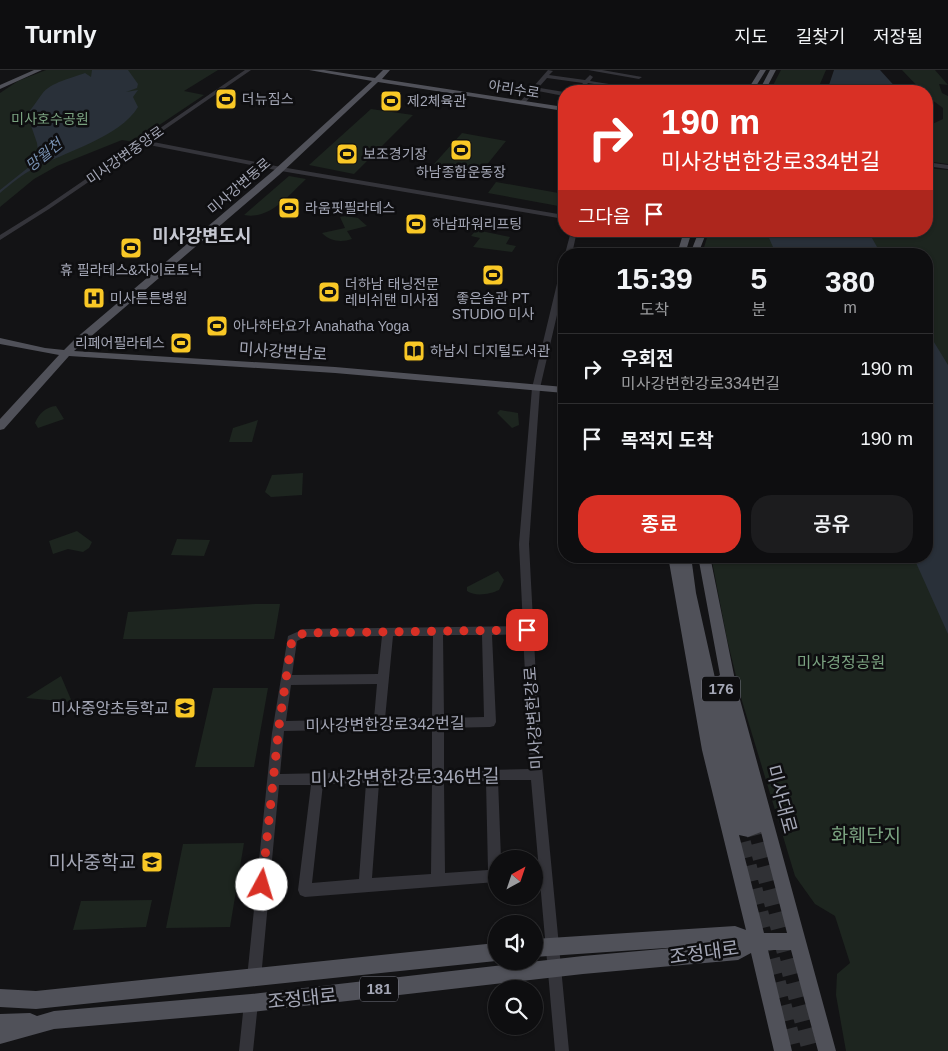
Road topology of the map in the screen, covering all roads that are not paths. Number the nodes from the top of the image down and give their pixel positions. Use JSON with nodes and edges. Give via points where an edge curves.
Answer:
{"nodes":[{"id":1,"x":30,"y":70,"type":"edge"},
{"id":2,"x":38,"y":70,"type":"edge"},
{"id":3,"x":248,"y":70,"type":"edge"},
{"id":4,"x":312,"y":70,"type":"edge"},
{"id":5,"x":387,"y":70,"type":"edge"},
{"id":6,"x":551,"y":70,"type":"edge"},
{"id":7,"x":591,"y":70,"type":"edge"},
{"id":8,"x":643,"y":70,"type":"edge"},
{"id":9,"x":756,"y":70,"type":"edge"},
{"id":10,"x":763,"y":70,"type":"edge"},
{"id":11,"x":769,"y":70,"type":"edge"},
{"id":12,"x":773,"y":70,"type":"edge"},
{"id":13,"x":595,"y":71,"type":"edge"},
{"id":14,"x":547,"y":76,"type":"junction"},
{"id":15,"x":639,"y":77,"type":"junction"},
{"id":16,"x":562,"y":78,"type":"junction"},
{"id":17,"x":377,"y":80,"type":"junction"},
{"id":18,"x":587,"y":81,"type":"junction"},
{"id":19,"x":0,"y":83,"type":"edge"},
{"id":20,"x":583,"y":85,"type":"edge"},
{"id":21,"x":612,"y":85,"type":"edge"},
{"id":22,"x":634,"y":85,"type":"edge"},
{"id":23,"x":747,"y":85,"type":"edge"},
{"id":24,"x":754,"y":85,"type":"edge"},
{"id":25,"x":760,"y":85,"type":"edge"},
{"id":26,"x":765,"y":85,"type":"edge"},
{"id":27,"x":0,"y":87,"type":"edge"},
{"id":28,"x":540,"y":90,"type":"dead end"},
{"id":29,"x":550,"y":92,"type":"junction"},
{"id":30,"x":558,"y":93,"type":"edge"},
{"id":31,"x":522,"y":103,"type":"junction"},
{"id":32,"x":558,"y":108,"type":"edge"},
{"id":33,"x":144,"y":142,"type":"junction"},
{"id":34,"x":933,"y":165,"type":"edge"},
{"id":35,"x":948,"y":167,"type":"edge"},
{"id":36,"x":281,"y":169,"type":"junction"},
{"id":37,"x":558,"y":216,"type":"edge"},
{"id":38,"x":0,"y":238,"type":"edge"},
{"id":39,"x":558,"y":294,"type":"edge"},
{"id":40,"x":0,"y":341,"type":"edge"},
{"id":41,"x":67,"y":354,"type":"junction"},
{"id":42,"x":536,"y":388,"type":"junction"},
{"id":43,"x":558,"y":390,"type":"edge"},
{"id":44,"x":0,"y":426,"type":"edge"},
{"id":45,"x":675,"y":563,"type":"edge"},
{"id":46,"x":686,"y":563,"type":"edge"},
{"id":47,"x":697,"y":563,"type":"edge"},
{"id":48,"x":705,"y":563,"type":"edge"},
{"id":49,"x":527,"y":630,"type":"junction"},
{"id":50,"x":438,"y":631,"type":"junction"},
{"id":51,"x":487,"y":631,"type":"junction"},
{"id":52,"x":388,"y":632,"type":"junction"},
{"id":53,"x":383,"y":679,"type":"junction"},
{"id":54,"x":286,"y":680,"type":"junction"},
{"id":55,"x":438,"y":722,"type":"junction"},
{"id":56,"x":379,"y":724,"type":"junction"},
{"id":57,"x":279,"y":726,"type":"junction"},
{"id":58,"x":537,"y":774,"type":"junction"},
{"id":59,"x":492,"y":775,"type":"junction"},
{"id":60,"x":438,"y":776,"type":"junction"},
{"id":61,"x":373,"y":778,"type":"junction"},
{"id":62,"x":318,"y":779,"type":"junction"},
{"id":63,"x":274,"y":780,"type":"junction"},
{"id":64,"x":744,"y":817,"type":"junction"},
{"id":65,"x":438,"y":880,"type":"junction"},
{"id":66,"x":365,"y":886,"type":"junction"},
{"id":67,"x":796,"y":941,"type":"junction"},
{"id":68,"x":756,"y":942,"type":"junction"},
{"id":69,"x":552,"y":947,"type":"junction"},
{"id":70,"x":543,"y":948,"type":"edge"},
{"id":71,"x":488,"y":953,"type":"edge"},
{"id":72,"x":554,"y":968,"type":"junction"},
{"id":73,"x":254,"y":978,"type":"junction"},
{"id":74,"x":0,"y":998,"type":"edge"},
{"id":75,"x":36,"y":1000,"type":"junction"},
{"id":76,"x":251,"y":1003,"type":"junction"},
{"id":77,"x":0,"y":1005,"type":"edge"},
{"id":78,"x":54,"y":1020,"type":"junction"},
{"id":79,"x":0,"y":1023,"type":"edge"},
{"id":80,"x":0,"y":1035,"type":"edge"},
{"id":81,"x":246,"y":1051,"type":"edge"},
{"id":82,"x":562,"y":1051,"type":"edge"},
{"id":83,"x":783,"y":1051,"type":"edge"},
{"id":84,"x":827,"y":1051,"type":"edge"}],
"edges":[{"from":1,"to":19,"type":"main road"},
{"from":2,"to":27,"type":"main road"},
{"from":3,"to":33,"type":"street","name":"미사강변중앙로"},
{"from":4,"to":17,"type":"main road","name":"아리수로"},
{"from":5,"to":17,"type":"main road","name":"미사강변동로"},
{"from":6,"to":14,"type":"street"},
{"from":7,"to":13,"type":"street"},
{"from":8,"to":15,"type":"street"},
{"from":9,"to":23,"type":"main road"},
{"from":10,"to":24,"type":"main road"},
{"from":11,"to":25,"type":"main road"},
{"from":12,"to":26,"type":"main road"},
{"from":13,"to":15,"type":"street"},
{"from":13,"to":18,"type":"street"},
{"from":14,"to":16,"type":"street"},
{"from":14,"to":31,"type":"street"},
{"from":15,"to":22,"type":"street"},
{"from":16,"to":18,"type":"street"},
{"from":16,"to":29,"type":"street"},
{"from":17,"to":31,"type":"main road","name":"아리수로"},
{"from":17,"to":36,"type":"main road","name":"미사강변동로","via":[[342,116]]},
{"from":18,"to":20,"type":"street"},
{"from":18,"to":21,"type":"street"},
{"from":28,"to":29,"type":"street"},
{"from":29,"to":30,"type":"street"},
{"from":31,"to":32,"type":"main road","name":"아리수로"},
{"from":33,"to":36,"type":"street"},
{"from":33,"to":38,"type":"street","name":"미사강변중앙로"},
{"from":34,"to":35,"type":"street"},
{"from":36,"to":37,"type":"street"},
{"from":36,"to":41,"type":"main road","name":"미사강변동로","via":[[134,292]]},
{"from":39,"to":42,"type":"street","name":"미사강변한강로"},
{"from":40,"to":41,"type":"main road","name":"미사강변남로"},
{"from":41,"to":42,"type":"main road","name":"미사강변남로","via":[[327,369]]},
{"from":41,"to":44,"type":"main road","name":"미사강변동로"},
{"from":42,"to":43,"type":"main road","name":"미사강변남로"},
{"from":42,"to":49,"type":"street","name":"미사강변한강로","via":[[524,532]]},
{"from":45,"to":64,"type":"main road","name":"미사대로","via":[[709,750]]},
{"from":46,"to":64,"type":"main road","name":"미사대로","number":"176","via":[[698,632]]},
{"from":47,"to":64,"type":"main road","name":"미사대로","number":"176","via":[[742,787]]},
{"from":48,"to":64,"type":"main road","name":"미사대로","via":[[729,685]]},
{"from":49,"to":51,"type":"street"},
{"from":49,"to":58,"type":"street","name":"미사강변한강로"},
{"from":50,"to":51,"type":"street"},
{"from":50,"to":52,"type":"street"},
{"from":50,"to":55,"type":"street"},
{"from":51,"to":55,"type":"street","name":"미사강변한강로342번길","via":[[490,722]]},
{"from":52,"to":53,"type":"street"},
{"from":52,"to":54,"type":"street","via":[[299,634],[292,639]]},
{"from":53,"to":54,"type":"street"},
{"from":53,"to":56,"type":"street"},
{"from":54,"to":57,"type":"street"},
{"from":55,"to":56,"type":"street","name":"미사강변한강로342번길"},
{"from":55,"to":60,"type":"street"},
{"from":56,"to":57,"type":"street","name":"미사강변한강로342번길"},
{"from":57,"to":63,"type":"street"},
{"from":58,"to":59,"type":"street","name":"미사강변한강로346번길"},
{"from":58,"to":69,"type":"street","name":"미사강변한강로"},
{"from":59,"to":60,"type":"street","name":"미사강변한강로346번길"},
{"from":59,"to":65,"type":"street","via":[[495,876]]},
{"from":60,"to":61,"type":"street","name":"미사강변한강로346번길"},
{"from":60,"to":65,"type":"street"},
{"from":61,"to":62,"type":"street","name":"미사강변한강로346번길"},
{"from":61,"to":66,"type":"street"},
{"from":62,"to":63,"type":"street","name":"미사강변한강로346번길"},
{"from":62,"to":66,"type":"street","via":[[305,890]]},
{"from":63,"to":73,"type":"street"},
{"from":64,"to":67,"type":"main road","name":"미사대로"},
{"from":64,"to":68,"type":"main road","name":"미사대로"},
{"from":65,"to":66,"type":"street"},
{"from":67,"to":68,"type":"main road","name":"조정대로","number":"181"},
{"from":67,"to":84,"type":"main road","name":"미사대로"},
{"from":68,"to":69,"type":"main road","name":"조정대로","number":"181","via":[[735,935]]},
{"from":68,"to":72,"type":"main road","name":"조정대로","number":"181","via":[[738,951]]},
{"from":68,"to":83,"type":"main road","name":"미사대로"},
{"from":69,"to":70,"type":"main road","name":"조정대로","number":"181"},
{"from":69,"to":72,"type":"street","name":"미사강변한강로"},
{"from":71,"to":73,"type":"main road","name":"조정대로","number":"181"},
{"from":72,"to":76,"type":"main road","name":"조정대로","number":"181"},
{"from":72,"to":82,"type":"street","name":"미사강변한강로"},
{"from":73,"to":75,"type":"main road","name":"조정대로","number":"181"},
{"from":74,"to":75,"type":"main road","name":"조정대로","number":"181"},
{"from":75,"to":77,"type":"main road","name":"조정대로","number":"181"},
{"from":76,"to":78,"type":"main road","name":"조정대로","number":"181"},
{"from":76,"to":81,"type":"street"},
{"from":78,"to":79,"type":"main road","name":"조정대로","number":"181"},
{"from":78,"to":80,"type":"main road","name":"조정대로","number":"181"}]}
